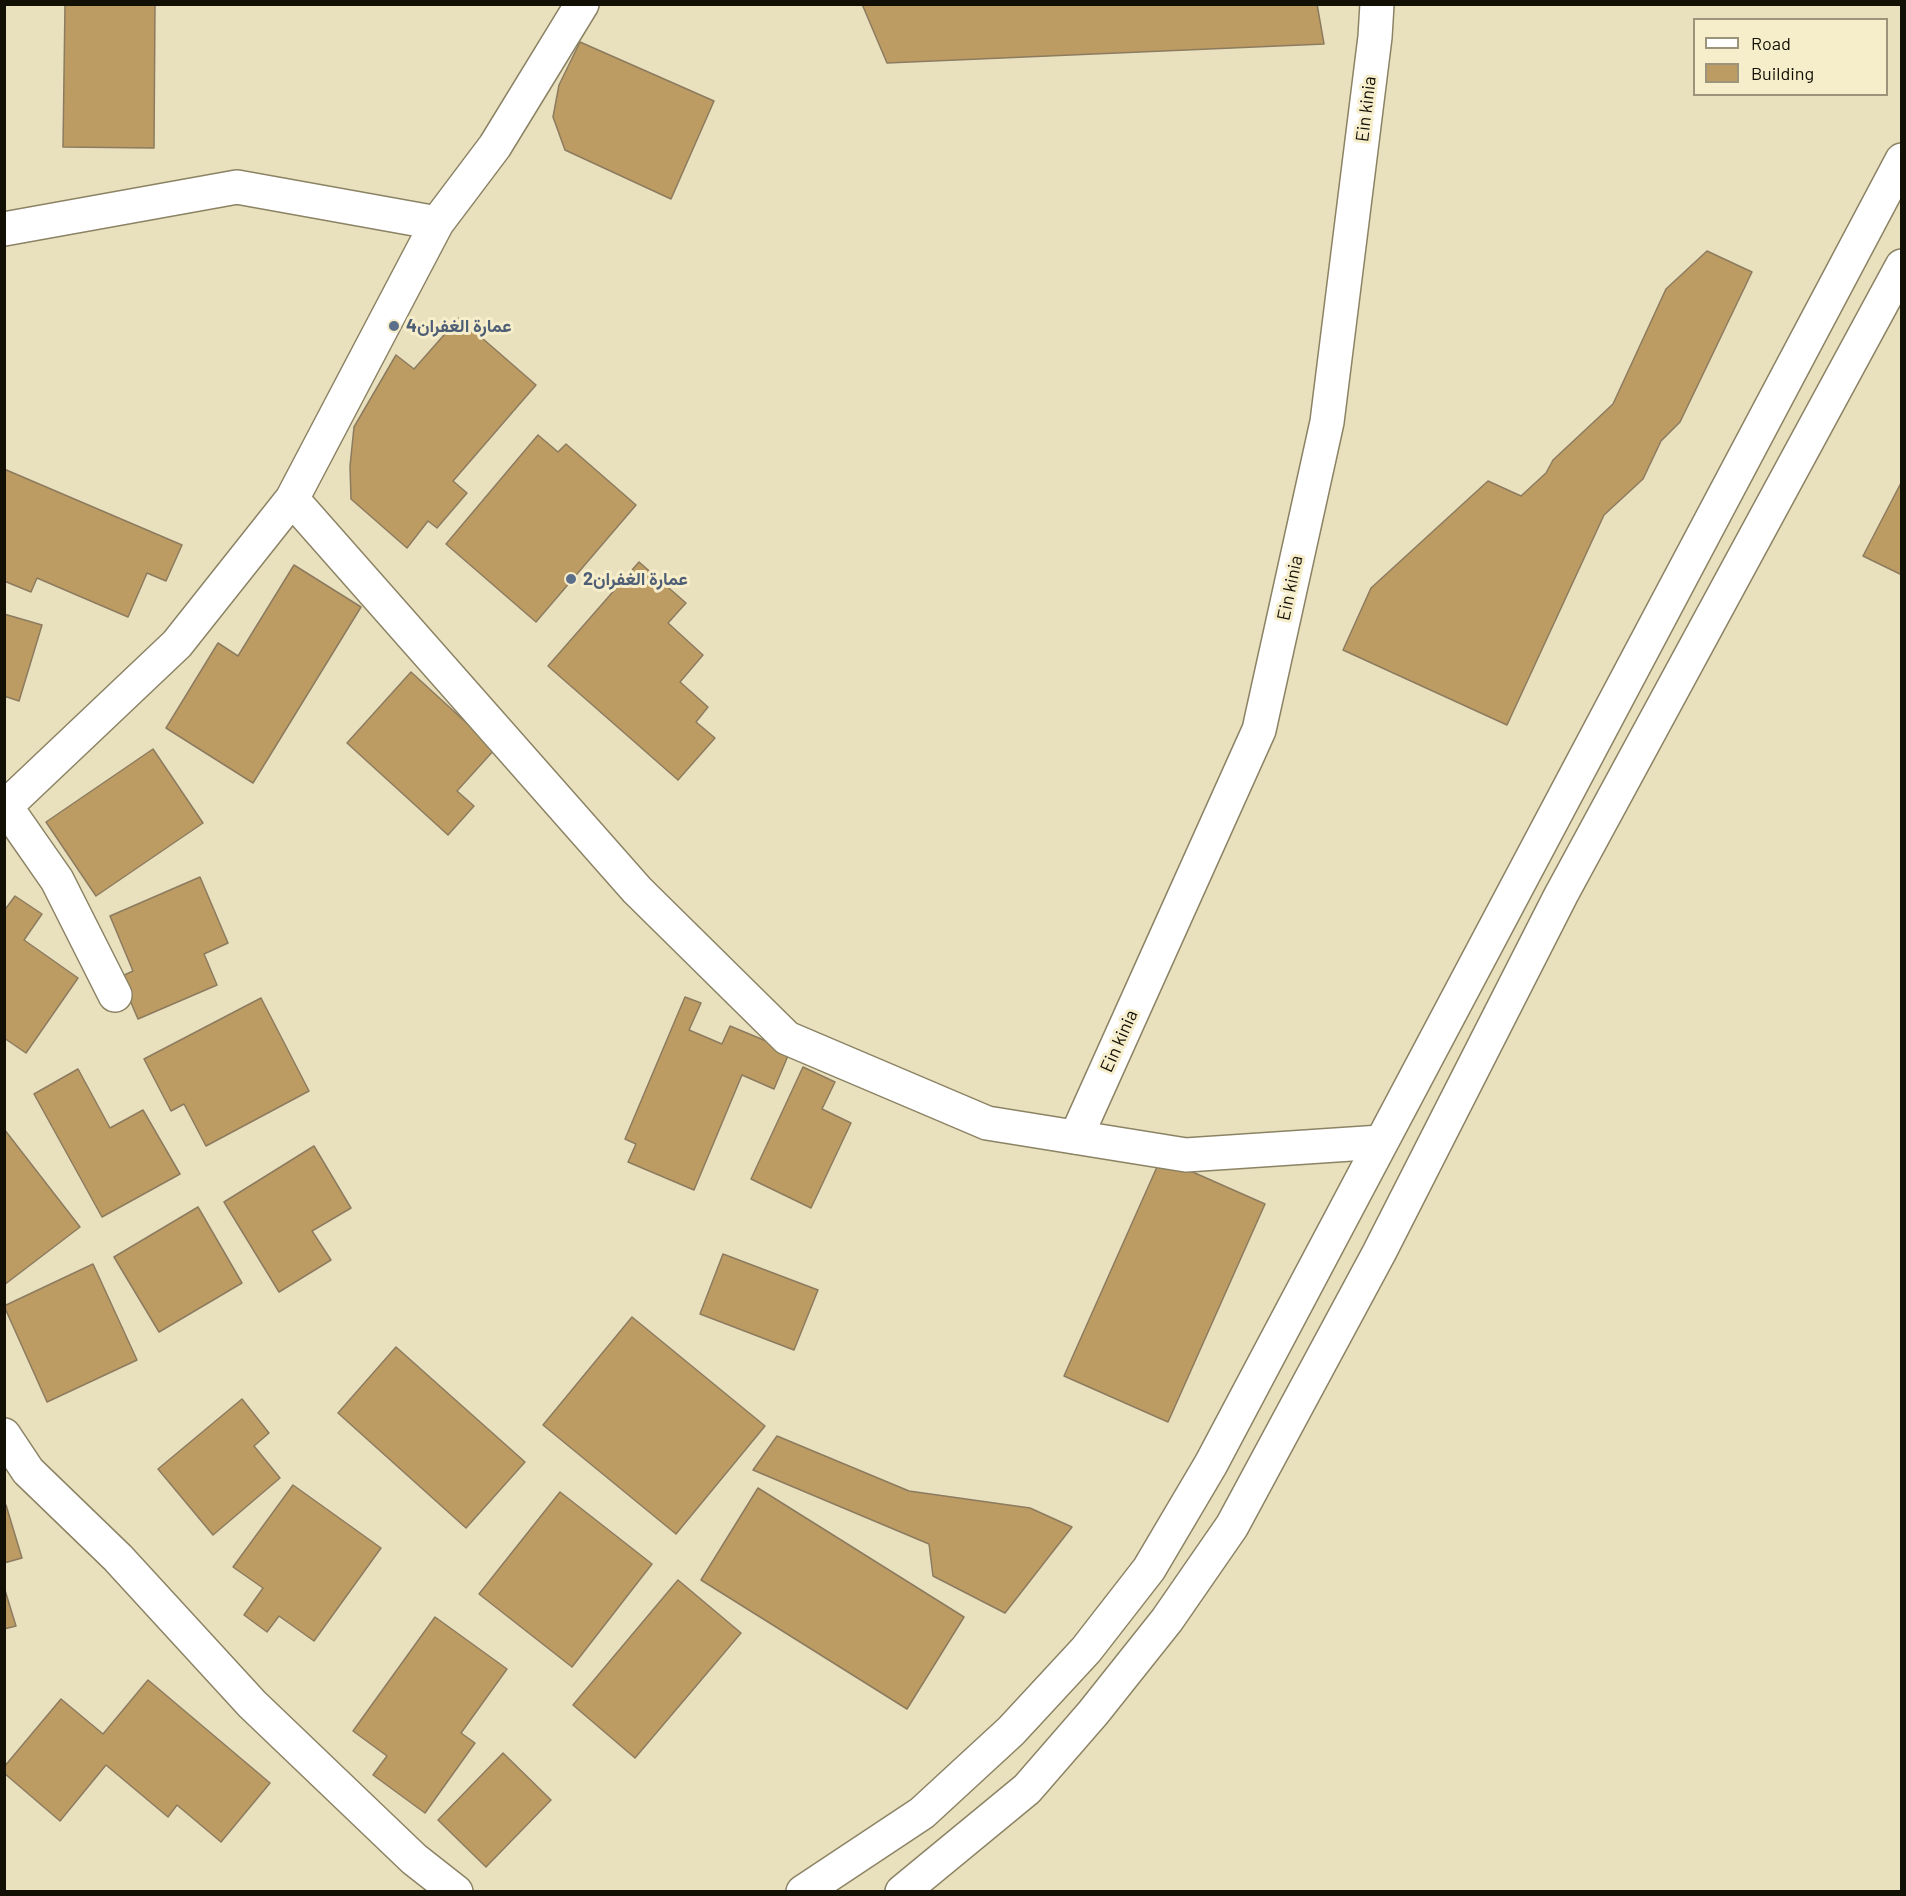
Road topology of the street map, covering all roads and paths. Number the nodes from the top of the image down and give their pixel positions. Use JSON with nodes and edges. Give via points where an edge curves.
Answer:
{"nodes":[{"id":1,"x":582,"y":4,"type":"edge"},
{"id":2,"x":1377,"y":4,"type":"edge"},
{"id":3,"x":1902,"y":160,"type":"edge"},
{"id":4,"x":437,"y":223,"type":"junction"},
{"id":5,"x":4,"y":229,"type":"edge"},
{"id":6,"x":1902,"y":266,"type":"edge"},
{"id":7,"x":292,"y":499,"type":"junction"},
{"id":8,"x":5,"y":806,"type":"edge"},
{"id":9,"x":115,"y":995,"type":"dead end"},
{"id":10,"x":1076,"y":1137,"type":"junction"},
{"id":11,"x":1380,"y":1142,"type":"junction"},
{"id":12,"x":4,"y":1436,"type":"edge"},
{"id":13,"x":456,"y":1892,"type":"edge"},
{"id":14,"x":803,"y":1892,"type":"edge"},
{"id":15,"x":902,"y":1892,"type":"edge"}],
"edges":[{"from":1,"to":4,"type":"street","via":[[495,146]]},
{"from":2,"to":10,"type":"street","name":"Ein kinia","via":[[1327,422],[1259,730]]},
{"from":3,"to":11,"type":"street"},
{"from":4,"to":5,"type":"street","via":[[237,187]]},
{"from":4,"to":7,"type":"street"},
{"from":6,"to":15,"type":"street","via":[[1561,895],[1379,1253],[1232,1526],[1167,1620],[1027,1789]]},
{"from":7,"to":8,"type":"street","via":[[177,644]]},
{"from":7,"to":10,"type":"street","via":[[637,890],[787,1038],[987,1123]]},
{"from":8,"to":9,"type":"street","via":[[57,880]]},
{"from":10,"to":11,"type":"street","via":[[1186,1155]]},
{"from":11,"to":14,"type":"street","via":[[1211,1464],[1149,1569],[1100,1632],[1011,1731],[922,1813]]},
{"from":12,"to":13,"type":"street","via":[[28,1472],[118,1558],[252,1704],[414,1858]]}]}
